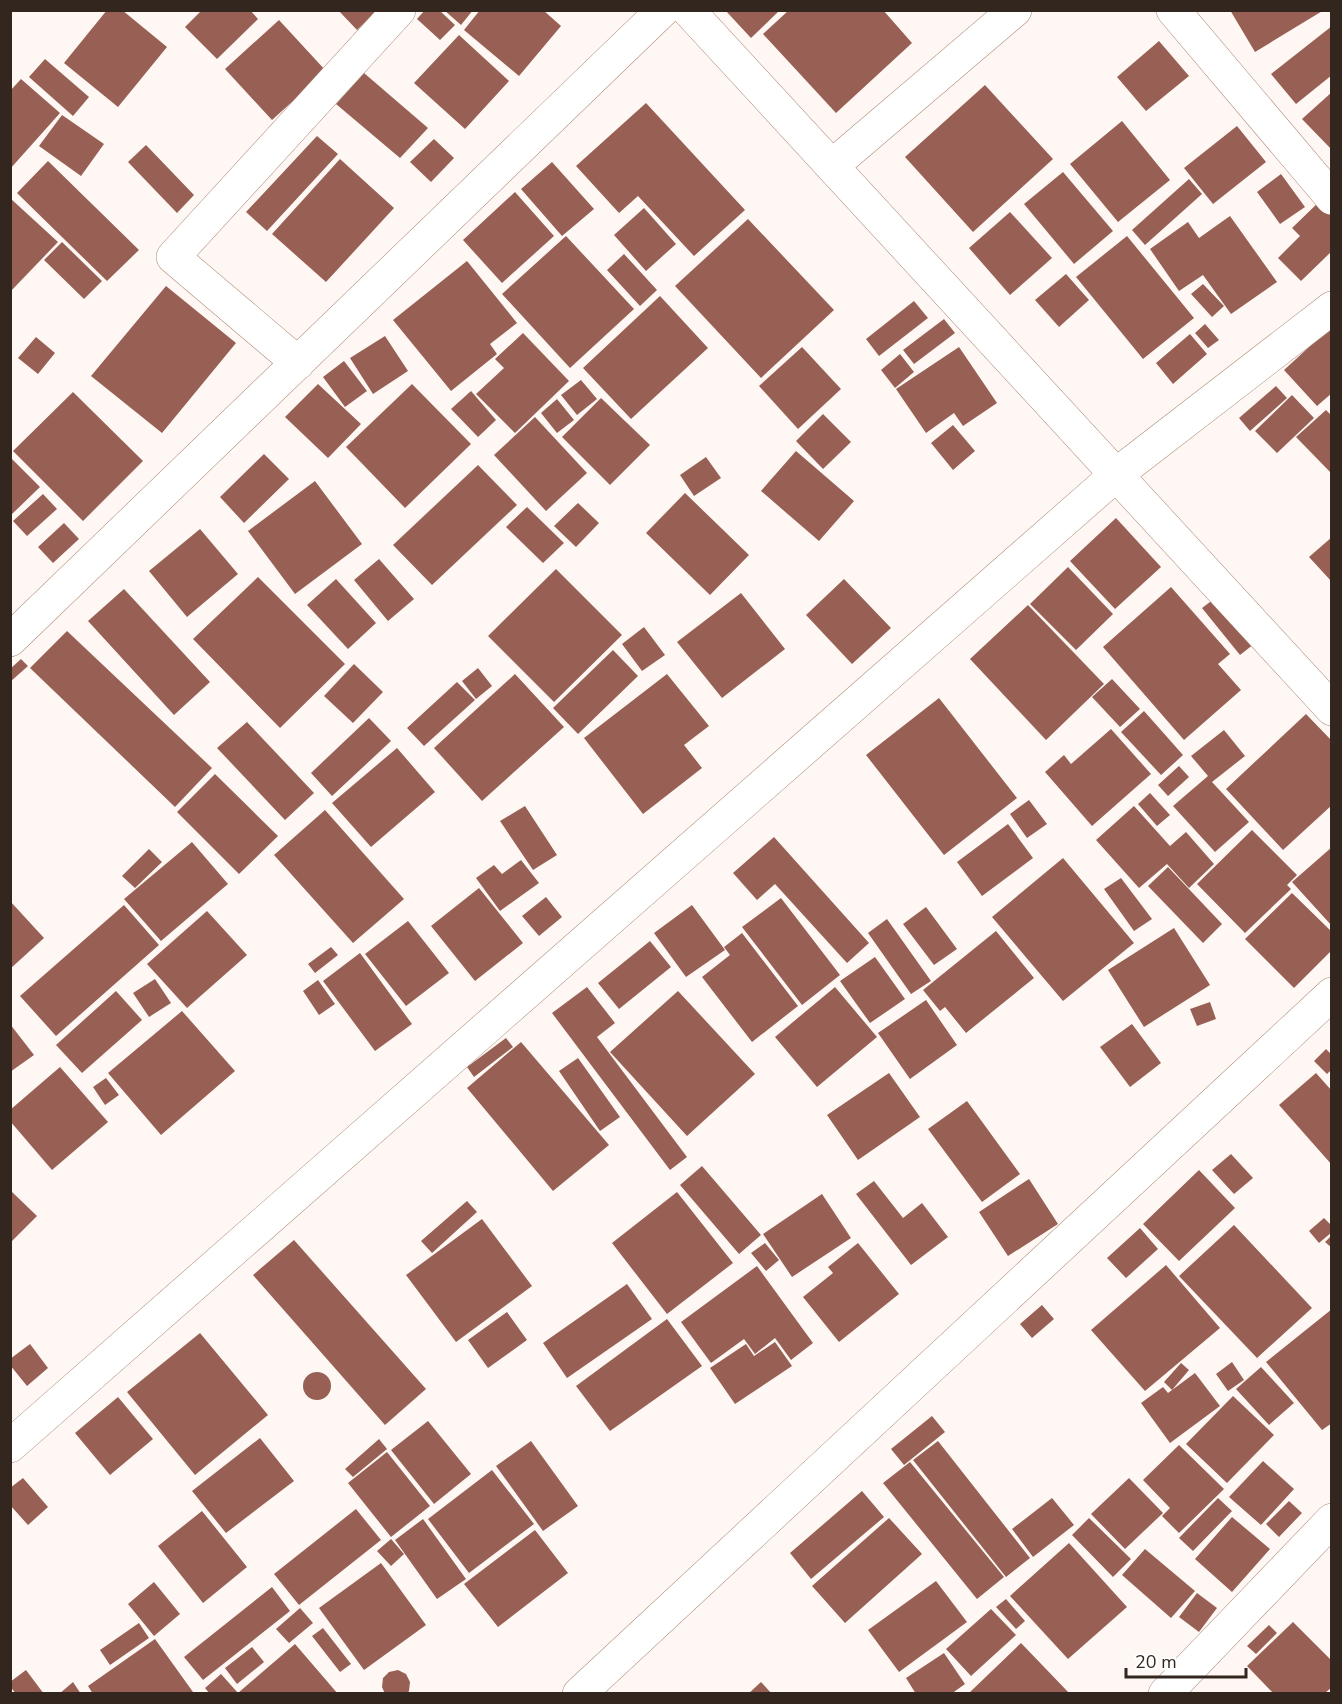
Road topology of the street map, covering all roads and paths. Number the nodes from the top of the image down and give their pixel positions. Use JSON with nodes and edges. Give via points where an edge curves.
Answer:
{"nodes":[{"id":1,"x":399,"y":10,"type":"edge"},
{"id":2,"x":663,"y":10,"type":"edge"},
{"id":3,"x":688,"y":10,"type":"edge"},
{"id":4,"x":1015,"y":10,"type":"edge"},
{"id":5,"x":1173,"y":10,"type":"edge"},
{"id":6,"x":832,"y":166,"type":"junction"},
{"id":7,"x":1332,"y":198,"type":"edge"},
{"id":8,"x":1332,"y":308,"type":"edge"},
{"id":9,"x":298,"y":363,"type":"junction"},
{"id":10,"x":1117,"y":474,"type":"junction"},
{"id":11,"x":10,"y":640,"type":"edge"},
{"id":12,"x":1332,"y":710,"type":"edge"},
{"id":13,"x":1332,"y":994,"type":"edge"},
{"id":14,"x":10,"y":1446,"type":"edge"},
{"id":15,"x":1332,"y":1520,"type":"edge"},
{"id":16,"x":579,"y":1694,"type":"edge"},
{"id":17,"x":1166,"y":1694,"type":"edge"}],
"edges":[{"from":1,"to":9,"type":"street","via":[[172,257]]},
{"from":2,"to":9,"type":"street"},
{"from":3,"to":6,"type":"street"},
{"from":4,"to":6,"type":"street"},
{"from":5,"to":7,"type":"street"},
{"from":6,"to":10,"type":"street"},
{"from":8,"to":10,"type":"street"},
{"from":9,"to":11,"type":"street"},
{"from":10,"to":12,"type":"street"},
{"from":10,"to":14,"type":"street"},
{"from":13,"to":16,"type":"street"},
{"from":15,"to":17,"type":"street"}]}
